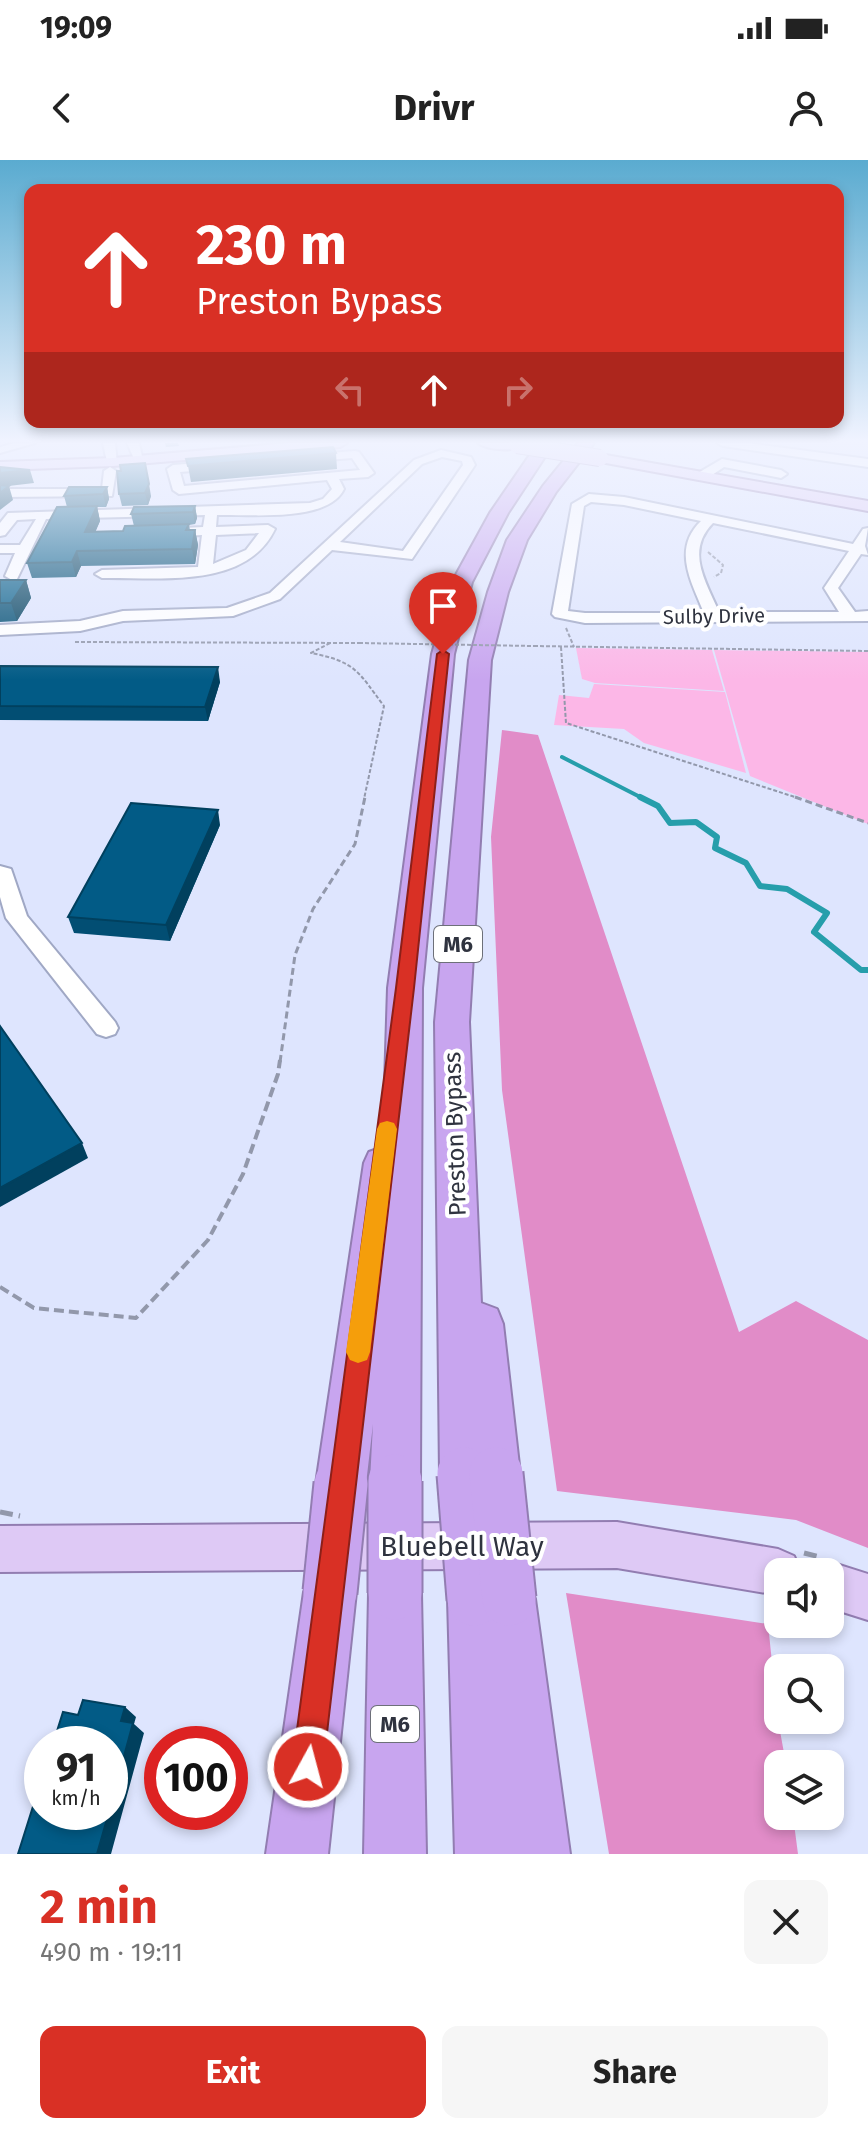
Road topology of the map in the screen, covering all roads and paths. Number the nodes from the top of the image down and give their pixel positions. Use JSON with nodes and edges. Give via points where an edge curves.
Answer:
{"nodes":[{"id":1,"x":40,"y":522,"type":"edge"},
{"id":2,"x":211,"y":522,"type":"edge"},
{"id":3,"x":354,"y":522,"type":"edge"},
{"id":4,"x":430,"y":522,"type":"edge"},
{"id":5,"x":494,"y":522,"type":"edge"},
{"id":6,"x":528,"y":522,"type":"edge"},
{"id":7,"x":575,"y":522,"type":"edge"},
{"id":8,"x":706,"y":522,"type":"edge"},
{"id":9,"x":730,"y":522,"type":"edge"},
{"id":10,"x":210,"y":532,"type":"junction"},
{"id":11,"x":868,"y":532,"type":"edge"},
{"id":12,"x":150,"y":534,"type":"edge"},
{"id":13,"x":329,"y":545,"type":"junction"},
{"id":14,"x":0,"y":549,"type":"edge"},
{"id":15,"x":24,"y":549,"type":"junction"},
{"id":16,"x":863,"y":550,"type":"edge"},
{"id":17,"x":205,"y":571,"type":"junction"},
{"id":18,"x":102,"y":574,"type":"dead end"},
{"id":19,"x":12,"y":576,"type":"edge"},
{"id":20,"x":713,"y":615,"type":"junction"},
{"id":21,"x":850,"y":616,"type":"junction"},
{"id":22,"x":868,"y":616,"type":"edge"},
{"id":23,"x":0,"y":630,"type":"edge"},
{"id":24,"x":63,"y":642,"type":"dead end"},
{"id":25,"x":330,"y":643,"type":"junction"},
{"id":26,"x":561,"y":647,"type":"junction"},
{"id":27,"x":868,"y":651,"type":"edge"},
{"id":28,"x":868,"y":823,"type":"edge"},
{"id":29,"x":0,"y":873,"type":"edge"},
{"id":30,"x":405,"y":988,"type":"junction"},
{"id":31,"x":106,"y":1028,"type":"dead end"},
{"id":32,"x":0,"y":1287,"type":"edge"},
{"id":33,"x":0,"y":1549,"type":"edge"},
{"id":34,"x":764,"y":1570,"type":"edge"},
{"id":35,"x":844,"y":1589,"type":"edge"},
{"id":36,"x":868,"y":1597,"type":"edge"},
{"id":37,"x":492,"y":1599,"type":"junction"},
{"id":38,"x":297,"y":1854,"type":"edge"},
{"id":39,"x":395,"y":1854,"type":"edge"},
{"id":40,"x":486,"y":1854,"type":"edge"},
{"id":41,"x":539,"y":1854,"type":"edge"}],
"edges":[{"from":1,"to":15,"type":"street"},
{"from":2,"to":10,"type":"street"},
{"from":3,"to":13,"type":"street"},
{"from":4,"to":13,"type":"street","via":[[407,556]]},
{"from":5,"to":30,"type":"highway","name":"Preston Bypass","number":"M6","via":[[462,582],[448,630]]},
{"from":6,"to":37,"type":"highway","name":"Preston Bypass","number":"M6","bridge":true,"via":[[517,540],[485,637],[452,1022]]},
{"from":7,"to":20,"type":"street","name":"Sulby Drive","via":[[560,614]]},
{"from":8,"to":20,"type":"street","via":[[694,533],[690,551]]},
{"from":9,"to":16,"type":"street"},
{"from":10,"to":12,"type":"street"},
{"from":10,"to":17,"type":"street"},
{"from":10,"to":17,"type":"street","via":[[268,529],[253,554]]},
{"from":11,"to":16,"type":"street"},
{"from":13,"to":23,"type":"street","via":[[275,596],[242,610]]},
{"from":14,"to":15,"type":"street"},
{"from":15,"to":19,"type":"street"},
{"from":16,"to":21,"type":"street","via":[[831,588]]},
{"from":17,"to":18,"type":"street"},
{"from":20,"to":21,"type":"street","name":"Sulby Drive"},
{"from":21,"to":22,"type":"street","name":"Sulby Drive"},
{"from":24,"to":25,"type":"path"},
{"from":25,"to":26,"type":"path","bridge":true},
{"from":25,"to":32,"type":"path","via":[[311,653],[357,670],[384,706],[355,844],[313,909],[295,955],[278,1074],[243,1174],[208,1240],[136,1318],[34,1308]]},
{"from":26,"to":27,"type":"path"},
{"from":26,"to":28,"type":"path","via":[[566,723]]},
{"from":29,"to":31,"type":"street","via":[[17,918]]},
{"from":30,"to":38,"type":"highway","number":"M6","bridge":true},
{"from":30,"to":39,"type":"highway","name":"Preston Bypass","number":"M6","bridge":true,"via":[[395,1481]]},
{"from":33,"to":34,"type":"main road","name":"Bluebell Way","via":[[617,1545]]},
{"from":35,"to":36,"type":"main road"},
{"from":37,"to":40,"type":"highway","number":"M6"},
{"from":37,"to":41,"type":"highway","number":"M6"}]}
